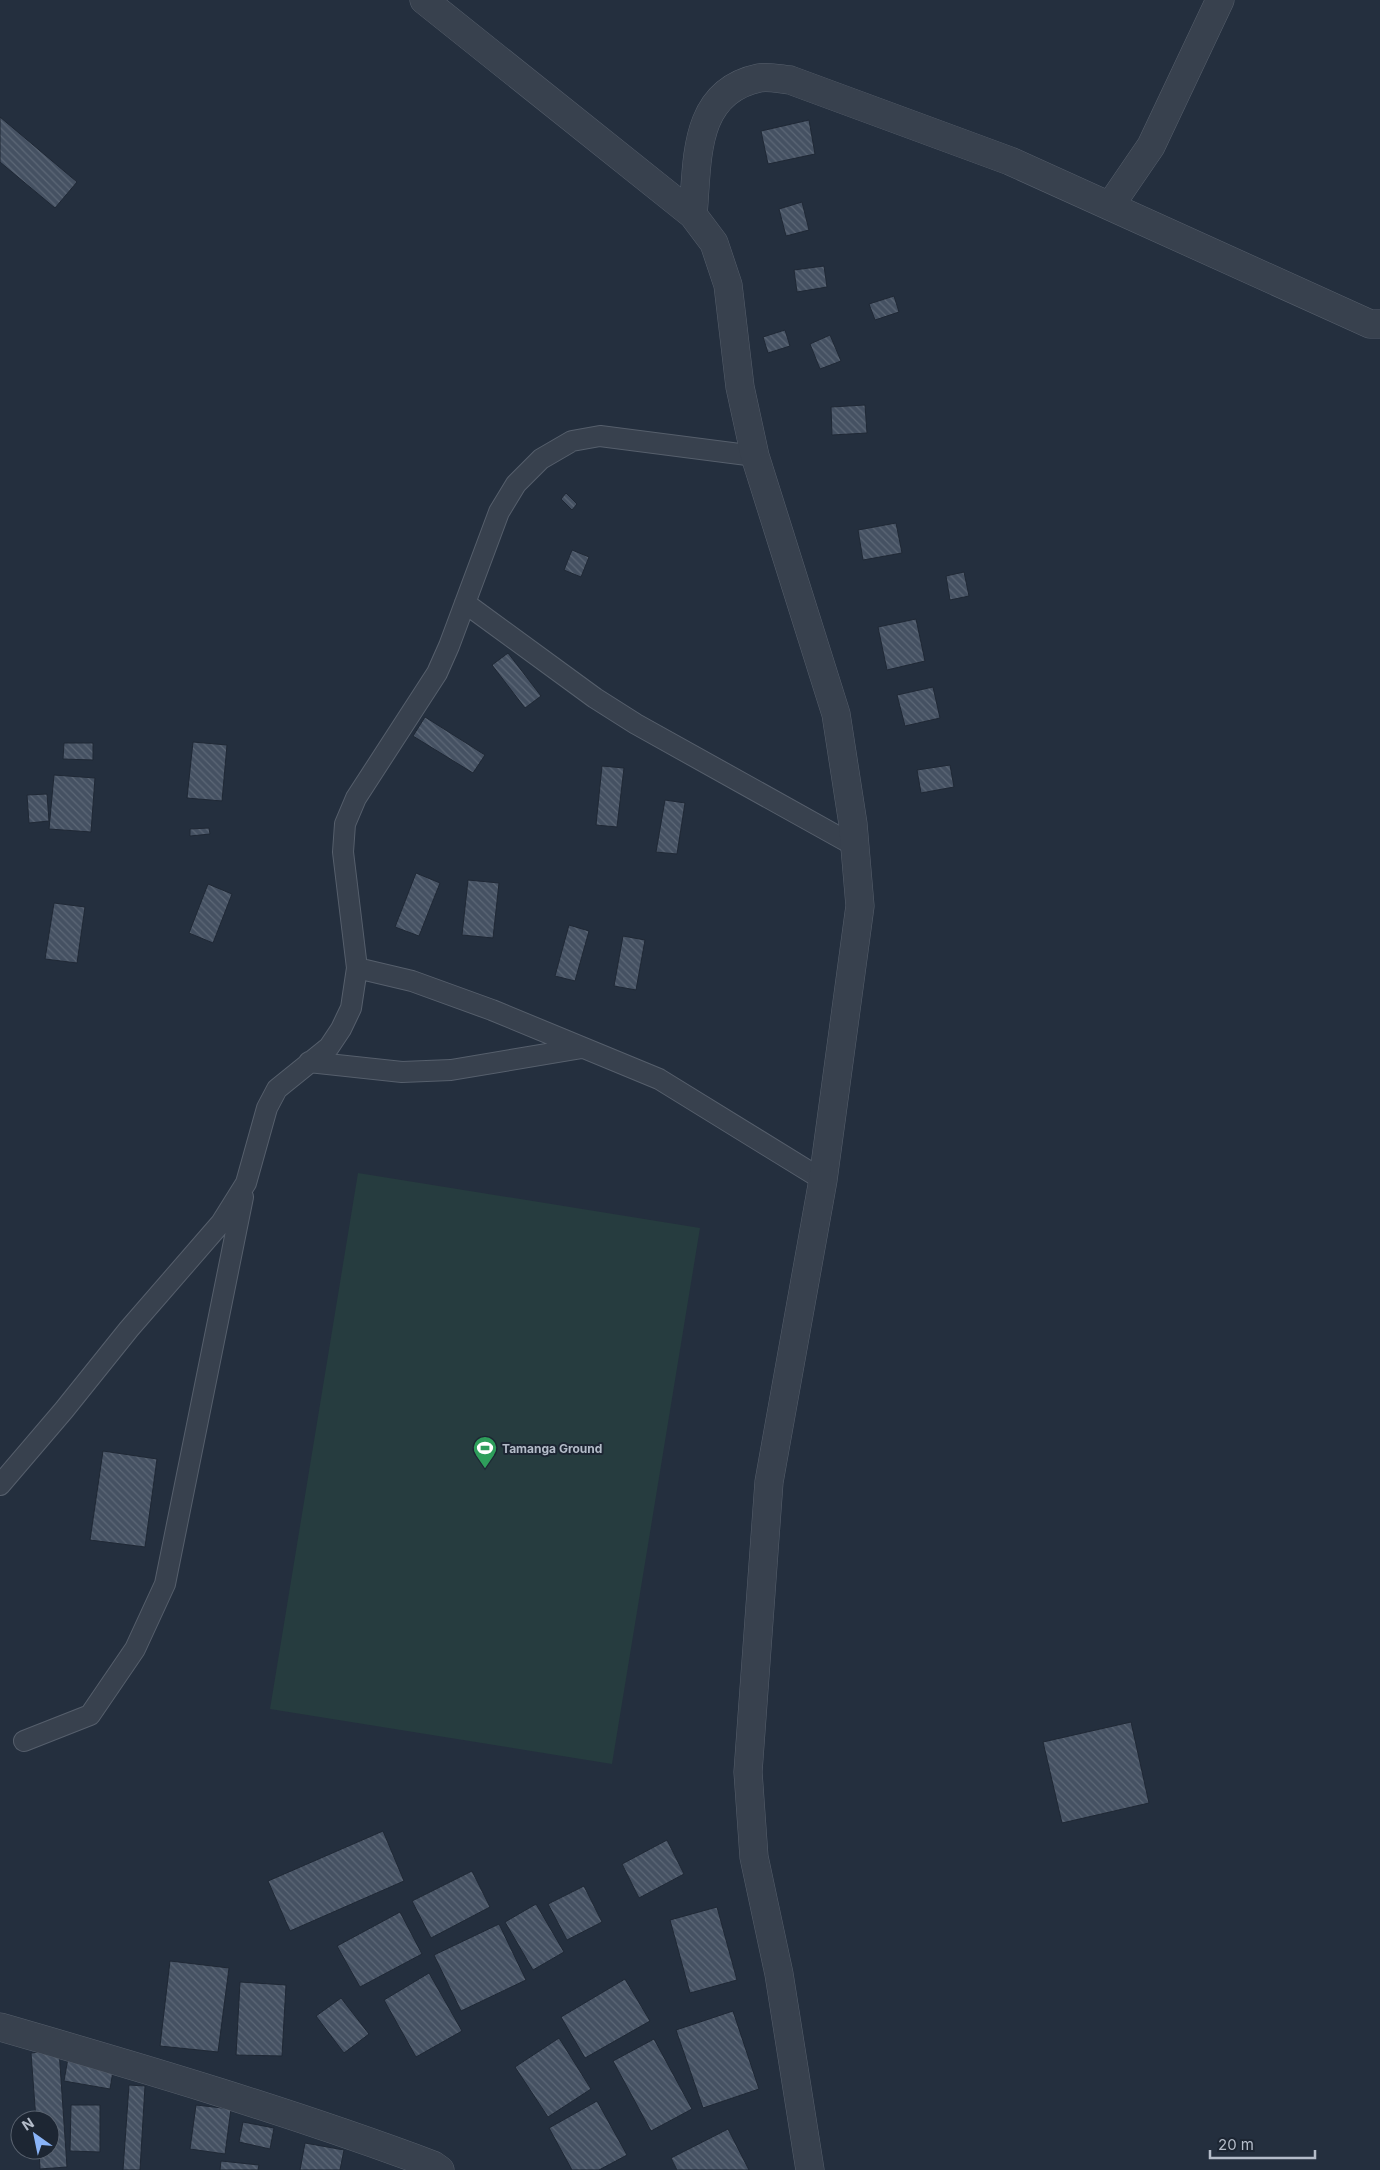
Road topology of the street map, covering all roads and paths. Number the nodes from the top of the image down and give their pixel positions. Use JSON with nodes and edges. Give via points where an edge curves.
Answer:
{"nodes":[{"id":1,"x":424,"y":0,"type":"edge"},
{"id":2,"x":1220,"y":0,"type":"edge"},
{"id":3,"x":1110,"y":206,"type":"junction"},
{"id":4,"x":693,"y":215,"type":"junction"},
{"id":5,"x":1380,"y":324,"type":"edge"},
{"id":6,"x":755,"y":456,"type":"junction"},
{"id":7,"x":465,"y":603,"type":"junction"},
{"id":8,"x":855,"y":846,"type":"junction"},
{"id":9,"x":357,"y":968,"type":"junction"},
{"id":10,"x":582,"y":1048,"type":"junction"},
{"id":11,"x":309,"y":1062,"type":"junction"},
{"id":12,"x":824,"y":1180,"type":"junction"},
{"id":13,"x":246,"y":1183,"type":"junction"},
{"id":14,"x":0,"y":1484,"type":"edge"},
{"id":15,"x":24,"y":1741,"type":"dead end"},
{"id":16,"x":0,"y":2027,"type":"edge"},
{"id":17,"x":440,"y":2170,"type":"edge"},
{"id":18,"x":810,"y":2170,"type":"edge"}],
"edges":[{"from":1,"to":4,"type":"street"},
{"from":2,"to":3,"type":"street","via":[[1151,146]]},
{"from":3,"to":4,"type":"street","via":[[1010,161],[790,80],[760,78],[734,88],[713,104],[701,134]]},
{"from":3,"to":5,"type":"street","via":[[1370,324]]},
{"from":4,"to":6,"type":"street","via":[[714,243],[728,285],[740,387]]},
{"from":6,"to":7,"type":"lane","via":[[600,436],[572,441],[541,458],[516,484],[499,512]]},
{"from":6,"to":8,"type":"street","via":[[836,714]]},
{"from":7,"to":8,"type":"lane","via":[[636,724]]},
{"from":7,"to":9,"type":"lane","via":[[436,673],[356,798],[346,824],[343,852]]},
{"from":8,"to":12,"type":"street","via":[[860,906]]},
{"from":9,"to":10,"type":"lane","via":[[412,981]]},
{"from":9,"to":11,"type":"lane","via":[[351,1008],[342,1029],[329,1047]]},
{"from":10,"to":11,"type":"lane","via":[[451,1070],[402,1072]]},
{"from":10,"to":12,"type":"lane","via":[[659,1079]]},
{"from":11,"to":13,"type":"lane","via":[[276,1089],[267,1108]]},
{"from":12,"to":18,"type":"street","via":[[770,1482],[748,1772],[754,1858],[779,1974]]},
{"from":13,"to":14,"type":"lane","via":[[220,1223]]},
{"from":13,"to":15,"type":"lane","via":[[165,1584],[135,1649],[90,1715]]},
{"from":16,"to":17,"type":"street","via":[[126,2063],[344,2134],[434,2165]]}]}
